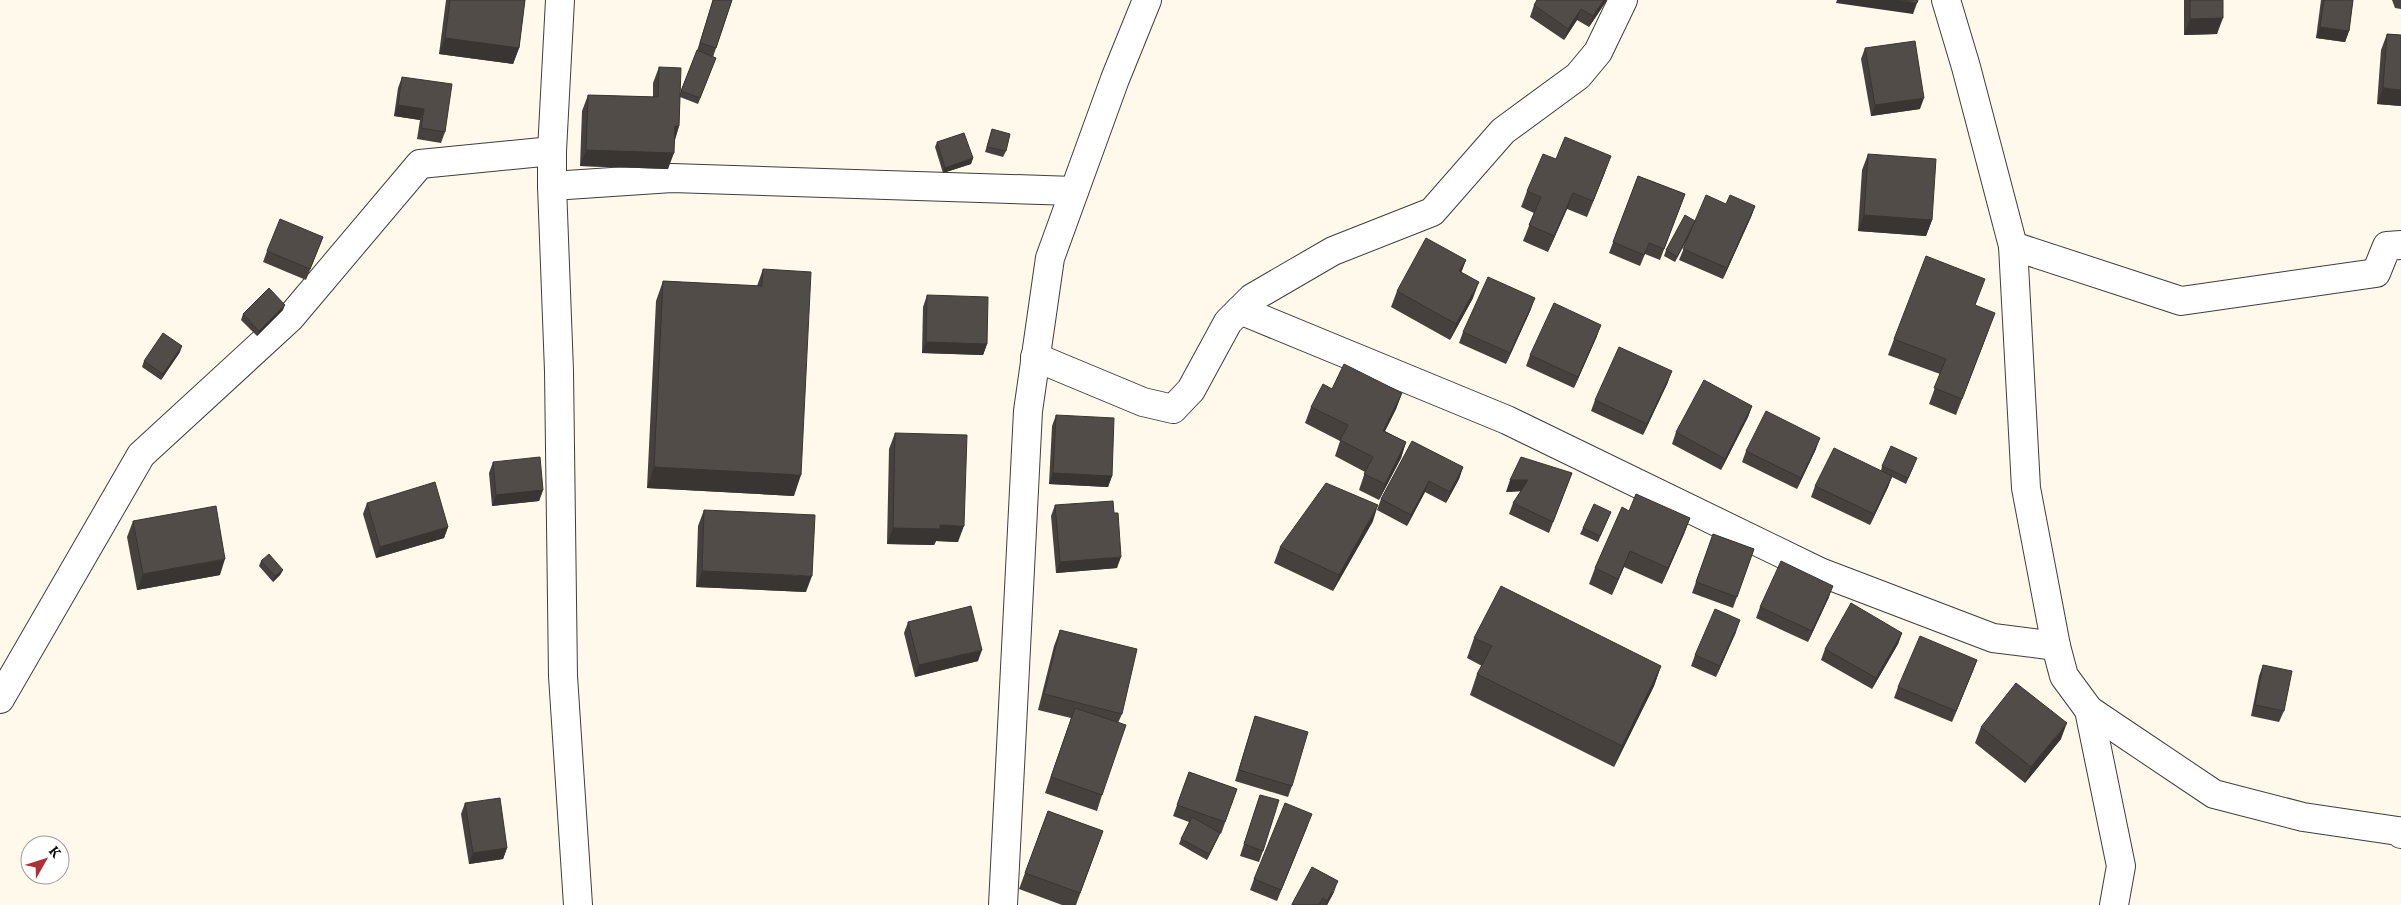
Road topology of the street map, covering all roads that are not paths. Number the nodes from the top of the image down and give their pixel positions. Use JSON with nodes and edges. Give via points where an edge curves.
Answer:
{"nodes":[{"id":1,"x":560,"y":0,"type":"edge"},
{"id":2,"x":1148,"y":0,"type":"edge"},
{"id":3,"x":1623,"y":0,"type":"edge"},
{"id":4,"x":1946,"y":0,"type":"edge"},
{"id":5,"x":552,"y":151,"type":"junction"},
{"id":6,"x":552,"y":186,"type":"junction"},
{"id":7,"x":1074,"y":191,"type":"junction"},
{"id":8,"x":2401,"y":245,"type":"edge"},
{"id":9,"x":2013,"y":246,"type":"junction"},
{"id":10,"x":1240,"y":310,"type":"junction"},
{"id":11,"x":1035,"y":357,"type":"junction"},
{"id":12,"x":2056,"y":646,"type":"junction"},
{"id":13,"x":0,"y":699,"type":"edge"},
{"id":14,"x":2089,"y":710,"type":"junction"},
{"id":15,"x":2401,"y":834,"type":"edge"},
{"id":16,"x":578,"y":905,"type":"edge"},
{"id":17,"x":1003,"y":905,"type":"edge"},
{"id":18,"x":2114,"y":905,"type":"edge"}],
"edges":[{"from":1,"to":5,"type":"street"},
{"from":2,"to":7,"type":"street"},
{"from":3,"to":10,"type":"street","via":[[1598,52],[1578,76],[1503,131],[1432,212],[1333,251],[1252,298]]},
{"from":4,"to":9,"type":"street"},
{"from":5,"to":6,"type":"street"},
{"from":5,"to":13,"type":"street","via":[[420,164],[290,318],[141,455]]},
{"from":6,"to":7,"type":"street","via":[[672,178]]},
{"from":6,"to":16,"type":"street","via":[[559,371],[563,676]]},
{"from":7,"to":11,"type":"street","via":[[1050,258]]},
{"from":8,"to":9,"type":"street","via":[[2388,246],[2376,273],[2181,301]]},
{"from":9,"to":12,"type":"street","via":[[2026,488]]},
{"from":10,"to":11,"type":"street","via":[[1228,322],[1191,390],[1173,409],[1143,402]]},
{"from":10,"to":12,"type":"street","via":[[1507,420],[1820,572],[1993,638]]},
{"from":11,"to":17,"type":"street","via":[[1028,411]]},
{"from":12,"to":14,"type":"street","via":[[2064,676]]},
{"from":14,"to":15,"type":"street","via":[[2214,794],[2303,817]]},
{"from":14,"to":18,"type":"street","via":[[2122,866]]}]}
